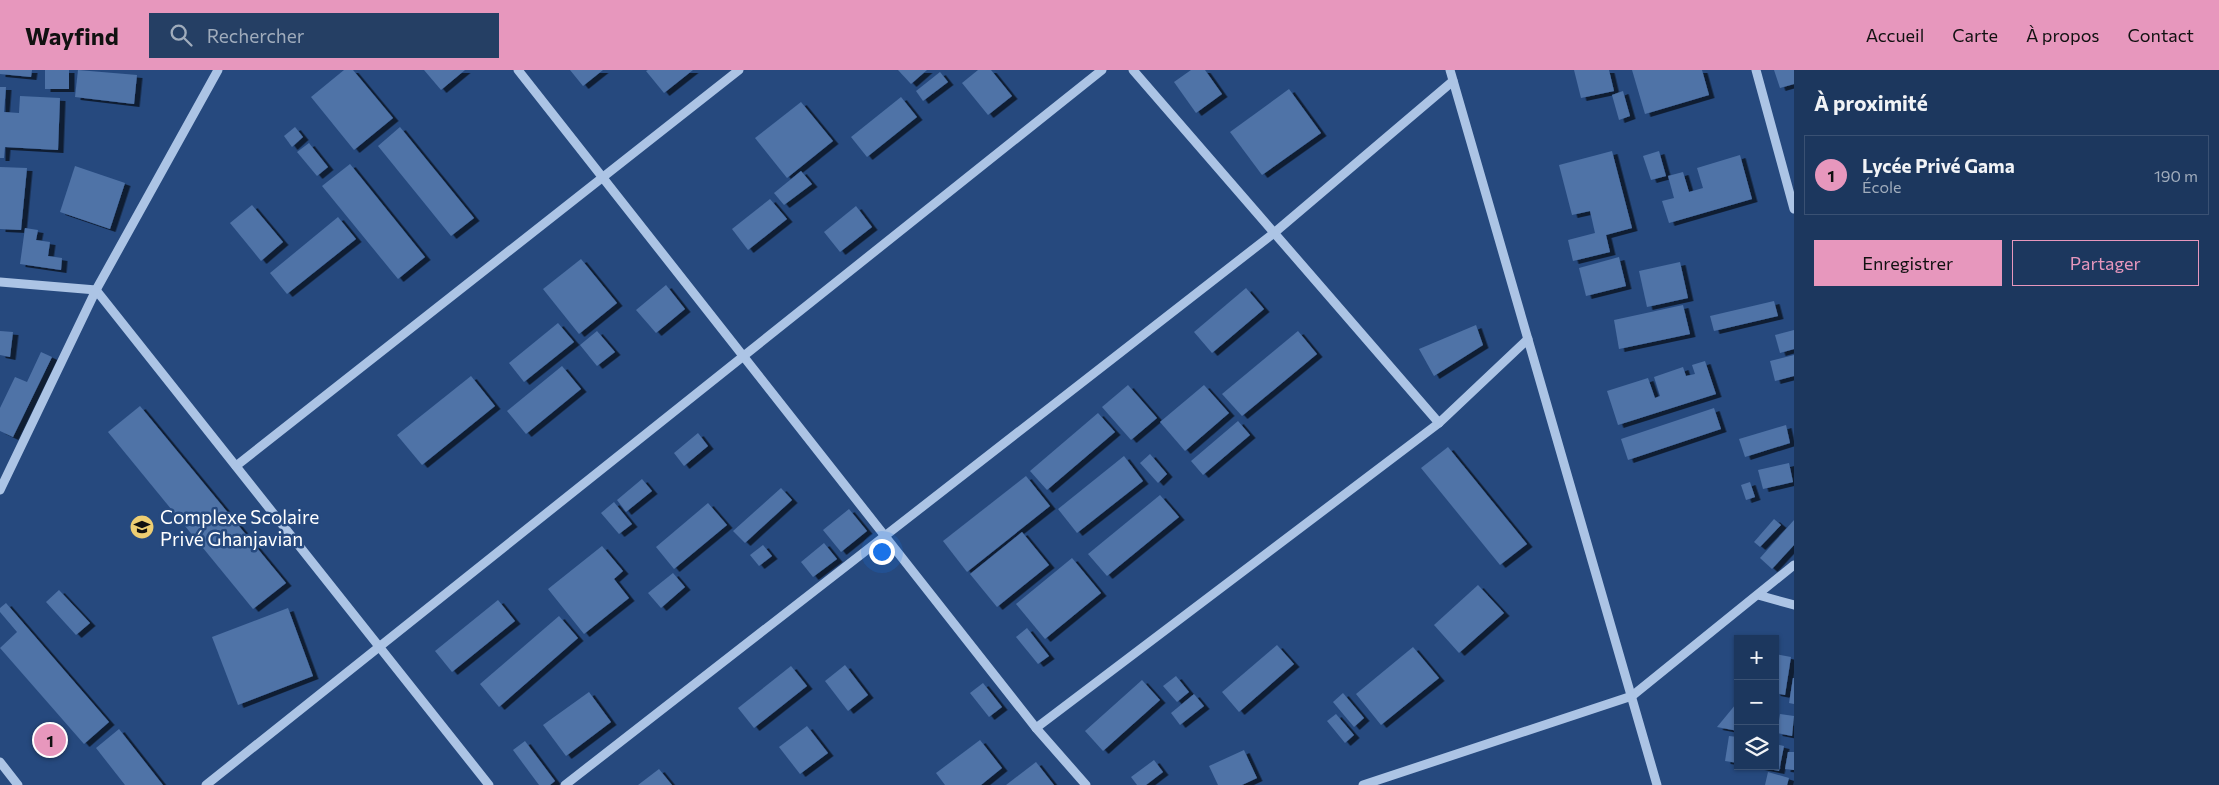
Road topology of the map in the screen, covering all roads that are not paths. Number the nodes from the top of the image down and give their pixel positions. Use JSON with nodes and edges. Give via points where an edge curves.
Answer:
{"nodes":[{"id":1,"x":218,"y":70,"type":"edge"},
{"id":2,"x":518,"y":70,"type":"edge"},
{"id":3,"x":739,"y":70,"type":"edge"},
{"id":4,"x":1102,"y":70,"type":"edge"},
{"id":5,"x":1133,"y":70,"type":"edge"},
{"id":6,"x":1450,"y":70,"type":"edge"},
{"id":7,"x":1756,"y":70,"type":"edge"},
{"id":8,"x":1453,"y":82,"type":"junction"},
{"id":9,"x":602,"y":177,"type":"junction"},
{"id":10,"x":1794,"y":209,"type":"edge"},
{"id":11,"x":1274,"y":233,"type":"junction"},
{"id":12,"x":0,"y":282,"type":"edge"},
{"id":13,"x":96,"y":290,"type":"junction"},
{"id":14,"x":1528,"y":339,"type":"junction"},
{"id":15,"x":744,"y":356,"type":"junction"},
{"id":16,"x":1439,"y":423,"type":"junction"},
{"id":17,"x":236,"y":466,"type":"junction"},
{"id":18,"x":0,"y":490,"type":"edge"},
{"id":19,"x":885,"y":535,"type":"junction"},
{"id":20,"x":1794,"y":565,"type":"edge"},
{"id":21,"x":1758,"y":595,"type":"junction"},
{"id":22,"x":1794,"y":605,"type":"edge"},
{"id":23,"x":380,"y":647,"type":"junction"},
{"id":24,"x":1632,"y":696,"type":"junction"},
{"id":25,"x":1036,"y":728,"type":"junction"},
{"id":26,"x":0,"y":762,"type":"edge"},
{"id":27,"x":18,"y":785,"type":"edge"},
{"id":28,"x":206,"y":785,"type":"edge"},
{"id":29,"x":489,"y":785,"type":"edge"},
{"id":30,"x":565,"y":785,"type":"edge"},
{"id":31,"x":1086,"y":785,"type":"edge"},
{"id":32,"x":1363,"y":785,"type":"edge"},
{"id":33,"x":1657,"y":785,"type":"edge"}],
"edges":[{"from":1,"to":13,"type":"street"},
{"from":2,"to":9,"type":"street"},
{"from":3,"to":9,"type":"street"},
{"from":4,"to":15,"type":"street"},
{"from":5,"to":11,"type":"street"},
{"from":6,"to":8,"type":"street"},
{"from":7,"to":10,"type":"street"},
{"from":8,"to":11,"type":"street"},
{"from":8,"to":14,"type":"street"},
{"from":9,"to":15,"type":"street"},
{"from":9,"to":17,"type":"street"},
{"from":11,"to":16,"type":"street"},
{"from":11,"to":19,"type":"street"},
{"from":12,"to":13,"type":"street"},
{"from":13,"to":17,"type":"street"},
{"from":13,"to":18,"type":"street"},
{"from":14,"to":16,"type":"street"},
{"from":14,"to":24,"type":"street"},
{"from":15,"to":19,"type":"street"},
{"from":15,"to":23,"type":"street"},
{"from":16,"to":25,"type":"street"},
{"from":17,"to":23,"type":"street"},
{"from":19,"to":25,"type":"street"},
{"from":19,"to":30,"type":"street"},
{"from":20,"to":21,"type":"street"},
{"from":21,"to":22,"type":"street"},
{"from":21,"to":24,"type":"street"},
{"from":23,"to":28,"type":"street"},
{"from":23,"to":29,"type":"street"},
{"from":24,"to":32,"type":"street"},
{"from":24,"to":33,"type":"street"},
{"from":25,"to":31,"type":"street"},
{"from":26,"to":27,"type":"street"}]}
